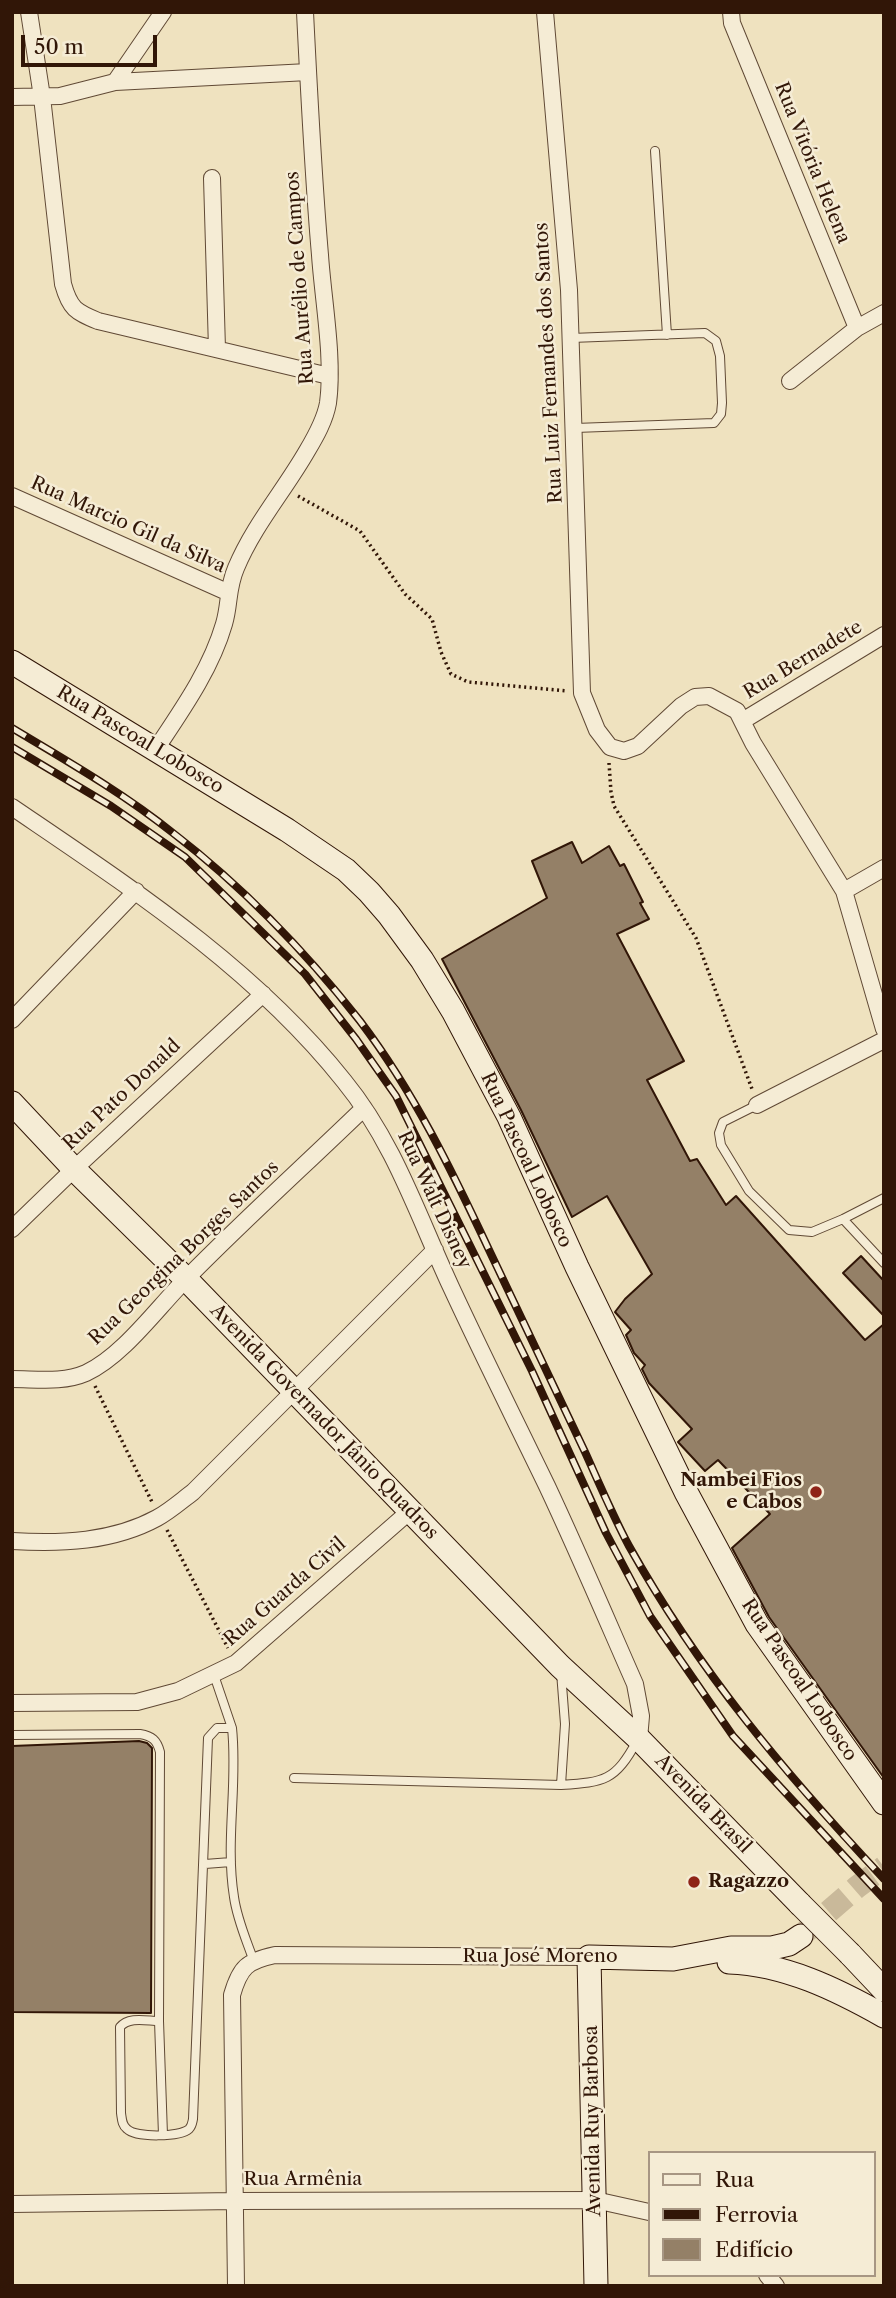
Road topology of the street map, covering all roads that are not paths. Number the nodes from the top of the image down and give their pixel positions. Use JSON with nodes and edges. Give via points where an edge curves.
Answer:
{"nodes":[{"id":1,"x":29,"y":12,"type":"edge"},
{"id":2,"x":163,"y":12,"type":"edge"},
{"id":3,"x":305,"y":12,"type":"edge"},
{"id":4,"x":545,"y":12,"type":"edge"},
{"id":5,"x":731,"y":12,"type":"edge"},
{"id":6,"x":308,"y":72,"type":"junction"},
{"id":7,"x":115,"y":82,"type":"junction"},
{"id":8,"x":12,"y":97,"type":"edge"},
{"id":9,"x":42,"y":97,"type":"junction"},
{"id":10,"x":655,"y":152,"type":"dead end"},
{"id":11,"x":212,"y":178,"type":"dead end"},
{"id":12,"x":884,"y":313,"type":"edge"},
{"id":13,"x":857,"y":328,"type":"junction"},
{"id":14,"x":667,"y":335,"type":"junction"},
{"id":15,"x":571,"y":338,"type":"junction"},
{"id":16,"x":217,"y":349,"type":"junction"},
{"id":17,"x":330,"y":376,"type":"junction"},
{"id":18,"x":790,"y":381,"type":"dead end"},
{"id":19,"x":575,"y":428,"type":"junction"},
{"id":20,"x":12,"y":496,"type":"edge"},
{"id":21,"x":227,"y":592,"type":"junction"},
{"id":22,"x":884,"y":635,"type":"edge"},
{"id":23,"x":12,"y":662,"type":"edge"},
{"id":24,"x":744,"y":720,"type":"junction"},
{"id":25,"x":156,"y":749,"type":"junction"},
{"id":26,"x":12,"y":807,"type":"edge"},
{"id":27,"x":884,"y":868,"type":"edge"},
{"id":28,"x":136,"y":891,"type":"junction"},
{"id":29,"x":844,"y":891,"type":"junction"},
{"id":30,"x":263,"y":994,"type":"junction"},
{"id":31,"x":12,"y":1020,"type":"edge"},
{"id":32,"x":884,"y":1029,"type":"edge"},
{"id":33,"x":884,"y":1040,"type":"edge"},
{"id":34,"x":12,"y":1102,"type":"edge"},
{"id":35,"x":757,"y":1105,"type":"joint"},
{"id":36,"x":364,"y":1108,"type":"junction"},
{"id":37,"x":74,"y":1169,"type":"junction"},
{"id":38,"x":884,"y":1198,"type":"edge"},
{"id":39,"x":843,"y":1219,"type":"junction"},
{"id":40,"x":12,"y":1230,"type":"edge"},
{"id":41,"x":435,"y":1250,"type":"junction"},
{"id":42,"x":884,"y":1263,"type":"edge"},
{"id":43,"x":186,"y":1279,"type":"junction"},
{"id":44,"x":12,"y":1379,"type":"edge"},
{"id":45,"x":294,"y":1393,"type":"junction"},
{"id":46,"x":410,"y":1511,"type":"junction"},
{"id":47,"x":12,"y":1541,"type":"edge"},
{"id":48,"x":560,"y":1666,"type":"junction"},
{"id":49,"x":214,"y":1675,"type":"junction"},
{"id":50,"x":12,"y":1703,"type":"edge"},
{"id":51,"x":232,"y":1728,"type":"junction"},
{"id":52,"x":12,"y":1735,"type":"edge"},
{"id":53,"x":639,"y":1739,"type":"junction"},
{"id":54,"x":295,"y":1778,"type":"dead end"},
{"id":55,"x":561,"y":1785,"type":"junction"},
{"id":56,"x":884,"y":1803,"type":"edge"},
{"id":57,"x":231,"y":1862,"type":"junction"},
{"id":58,"x":205,"y":1864,"type":"junction"},
{"id":59,"x":801,"y":1936,"type":"tunnel mouth"},
{"id":60,"x":589,"y":1957,"type":"junction"},
{"id":61,"x":253,"y":1959,"type":"junction"},
{"id":62,"x":673,"y":1959,"type":"junction"},
{"id":63,"x":884,"y":1990,"type":"edge"},
{"id":64,"x":884,"y":2016,"type":"edge"},
{"id":65,"x":159,"y":2021,"type":"junction"},
{"id":66,"x":163,"y":2135,"type":"junction"},
{"id":67,"x":595,"y":2200,"type":"junction"},
{"id":68,"x":236,"y":2201,"type":"junction"},
{"id":69,"x":12,"y":2204,"type":"edge"},
{"id":70,"x":648,"y":2212,"type":"edge"},
{"id":71,"x":236,"y":2286,"type":"edge"},
{"id":72,"x":596,"y":2286,"type":"edge"}],
"edges":[{"from":1,"to":9,"type":"street"},
{"from":2,"to":7,"type":"street"},
{"from":3,"to":6,"type":"street","name":"Rua Aurélio de Campos"},
{"from":4,"to":15,"type":"street","name":"Rua Luiz Fernandes dos Santos"},
{"from":5,"to":13,"type":"street","name":"Rua Vitória Helena"},
{"from":6,"to":7,"type":"street"},
{"from":6,"to":17,"type":"street","name":"Rua Aurélio de Campos"},
{"from":7,"to":9,"type":"street"},
{"from":8,"to":9,"type":"street"},
{"from":9,"to":16,"type":"street","via":[[63,284],[76,312]]},
{"from":10,"to":14,"type":"lane"},
{"from":11,"to":16,"type":"street"},
{"from":12,"to":13,"type":"street"},
{"from":13,"to":18,"type":"street"},
{"from":14,"to":15,"type":"lane"},
{"from":14,"to":19,"type":"lane","via":[[705,333],[716,341],[722,402],[714,423]]},
{"from":15,"to":19,"type":"street","name":"Rua Luiz Fernandes dos Santos"},
{"from":16,"to":17,"type":"street"},
{"from":17,"to":21,"type":"street","name":"Rua Aurélio de Campos","via":[[318,431],[256,527]]},
{"from":19,"to":24,"type":"street","name":"Rua Luiz Fernandes dos Santos","via":[[582,693],[597,730],[610,747],[624,751],[638,746],[681,706],[695,697],[709,696]]},
{"from":20,"to":21,"type":"street","name":"Rua Marcio Gil da Silva"},
{"from":21,"to":25,"type":"street","name":"Rua Aurélio de Campos","via":[[224,625],[210,659]]},
{"from":22,"to":24,"type":"street","name":"Rua Bernadete"},
{"from":23,"to":25,"type":"main road","name":"Rua Pascoal Lobosco"},
{"from":24,"to":29,"type":"street","via":[[753,743]]},
{"from":25,"to":56,"type":"main road","name":"Rua Pascoal Lobosco","via":[[346,870],[422,960],[509,1117],[686,1492],[757,1624]]},
{"from":26,"to":28,"type":"street","name":"Rua Walt Disney"},
{"from":27,"to":29,"type":"street"},
{"from":28,"to":30,"type":"street","name":"Rua Walt Disney"},
{"from":28,"to":31,"type":"street"},
{"from":29,"to":32,"type":"street"},
{"from":30,"to":36,"type":"street","name":"Rua Walt Disney","via":[[304,1034]]},
{"from":30,"to":37,"type":"street","name":"Rua Pato Donald"},
{"from":33,"to":35,"type":"street"},
{"from":34,"to":37,"type":"main road","name":"Avenida Governador Jânio Quadros"},
{"from":35,"to":39,"type":"lane","via":[[723,1122],[719,1133],[721,1145],[749,1191],[789,1230],[811,1232]]},
{"from":36,"to":41,"type":"street","name":"Rua Walt Disney","via":[[391,1150]]},
{"from":36,"to":43,"type":"street","name":"Rua Georgina Borges Santos"},
{"from":37,"to":40,"type":"street","name":"Rua Pato Donald"},
{"from":37,"to":43,"type":"main road","name":"Avenida Governador Jânio Quadros"},
{"from":38,"to":39,"type":"lane"},
{"from":39,"to":42,"type":"lane"},
{"from":41,"to":45,"type":"street"},
{"from":41,"to":53,"type":"street","name":"Rua Walt Disney","via":[[635,1684],[641,1716]]},
{"from":43,"to":44,"type":"street","name":"Rua Georgina Borges Santos","via":[[142,1326],[88,1372],[68,1380]]},
{"from":43,"to":45,"type":"main road","name":"Avenida Governador Jânio Quadros"},
{"from":45,"to":46,"type":"main road","name":"Avenida Governador Jânio Quadros"},
{"from":45,"to":47,"type":"street","via":[[193,1492],[160,1517],[109,1536],[56,1544]]},
{"from":46,"to":48,"type":"main road","name":"Avenida Governador Jânio Quadros"},
{"from":46,"to":49,"type":"street","name":"Rua Guarda Civil","via":[[236,1663]]},
{"from":48,"to":53,"type":"main road","name":"Avenida Governador Jânio Quadros"},
{"from":48,"to":55,"type":"lane","via":[[565,1724]]},
{"from":49,"to":50,"type":"street","name":"Rua Guarda Civil","via":[[136,1702]]},
{"from":49,"to":51,"type":"lane"},
{"from":51,"to":57,"type":"lane"},
{"from":51,"to":58,"type":"lane","via":[[217,1728],[208,1738]]},
{"from":52,"to":65,"type":"lane","via":[[140,1734],[151,1736],[158,1744]]},
{"from":53,"to":55,"type":"lane","via":[[610,1776],[594,1783]]},
{"from":53,"to":63,"type":"main road","name":"Avenida Brasil","bridge":true},
{"from":54,"to":55,"type":"lane"},
{"from":57,"to":58,"type":"lane"},
{"from":57,"to":61,"type":"lane","via":[[234,1898]]},
{"from":58,"to":66,"type":"lane","via":[[193,2119],[186,2132]]},
{"from":59,"to":62,"type":"main road","name":"Rua José Moreno","via":[[772,1948],[731,1948]]},
{"from":60,"to":61,"type":"street","name":"Rua José Moreno","via":[[275,1955]]},
{"from":60,"to":62,"type":"main road","name":"Rua José Moreno"},
{"from":60,"to":67,"type":"main road","name":"Avenida Ruy Barbosa"},
{"from":61,"to":68,"type":"street","via":[[236,1980],[232,1995]]},
{"from":62,"to":64,"type":"main road","via":[[756,1963],[823,1985]]},
{"from":65,"to":66,"type":"lane"},
{"from":65,"to":66,"type":"lane","via":[[131,2020],[120,2027],[121,2113],[123,2125],[134,2134]]},
{"from":67,"to":68,"type":"street","name":"Rua Armênia"},
{"from":67,"to":70,"type":"street","name":"Rua Armênia"},
{"from":67,"to":72,"type":"main road","name":"Avenida Ruy Barbosa"},
{"from":68,"to":69,"type":"street","name":"Rua Armênia"},
{"from":68,"to":71,"type":"street"}]}
